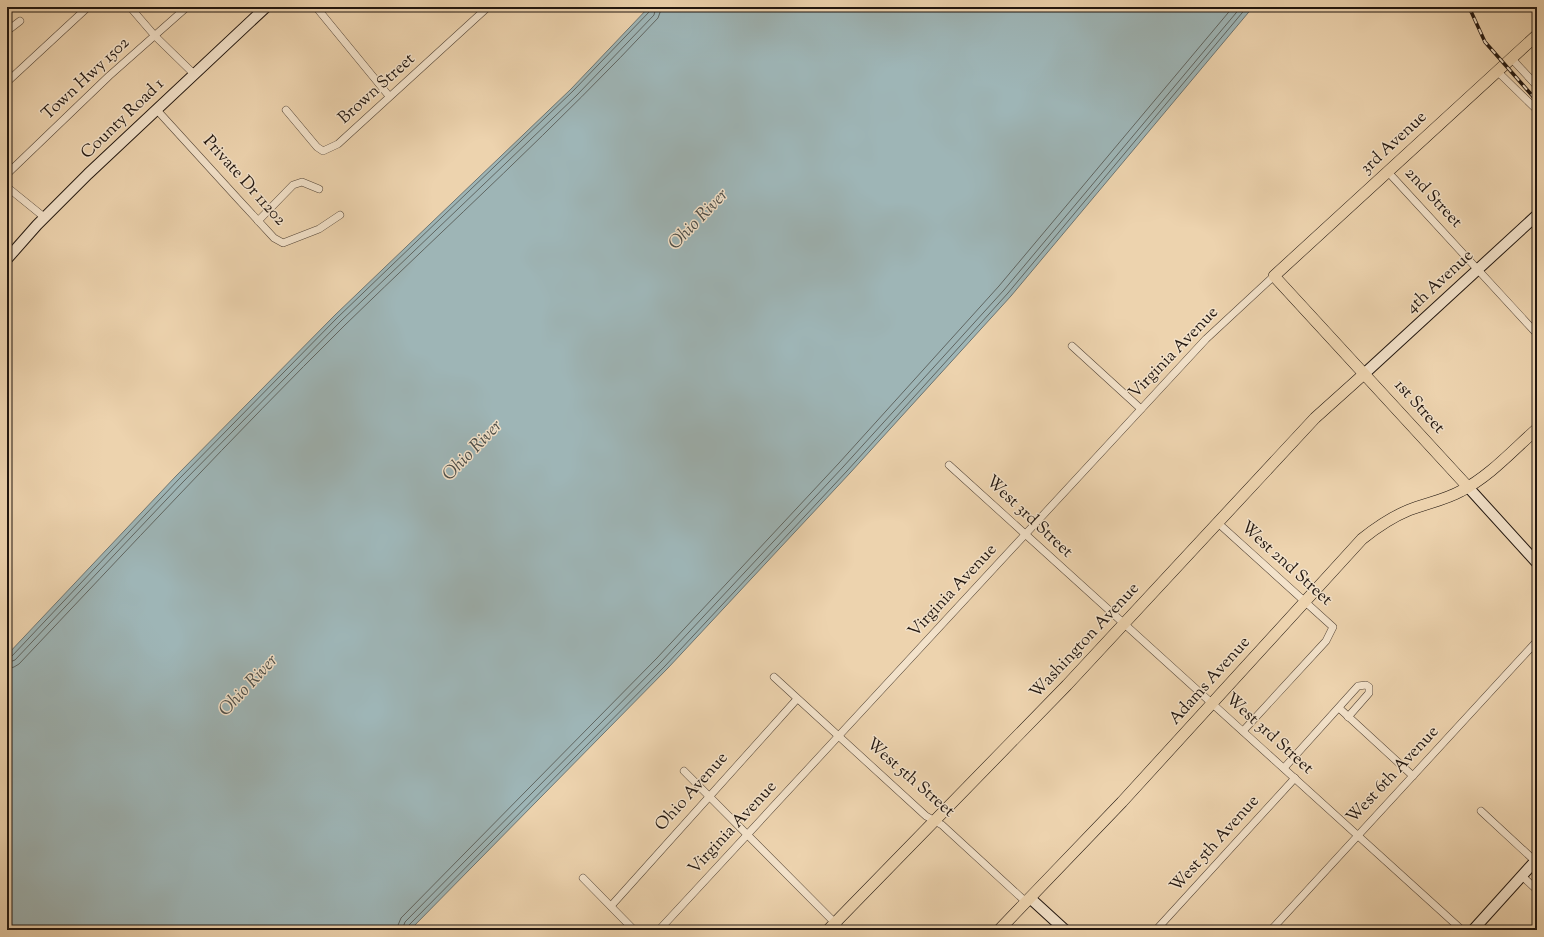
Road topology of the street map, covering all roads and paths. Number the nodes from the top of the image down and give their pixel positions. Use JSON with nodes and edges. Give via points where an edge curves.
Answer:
{"nodes":[{"id":1,"x":88,"y":7,"type":"edge"},
{"id":2,"x":130,"y":7,"type":"edge"},
{"id":3,"x":187,"y":7,"type":"edge"},
{"id":4,"x":266,"y":7,"type":"edge"},
{"id":5,"x":316,"y":7,"type":"edge"},
{"id":6,"x":488,"y":7,"type":"edge"},
{"id":7,"x":20,"y":21,"type":"dead end"},
{"id":8,"x":7,"y":31,"type":"edge"},
{"id":9,"x":1537,"y":34,"type":"edge"},
{"id":10,"x":155,"y":36,"type":"junction"},
{"id":11,"x":1511,"y":58,"type":"junction"},
{"id":12,"x":1497,"y":71,"type":"junction"},
{"id":13,"x":194,"y":74,"type":"junction"},
{"id":14,"x":7,"y":82,"type":"edge"},
{"id":15,"x":1537,"y":86,"type":"edge"},
{"id":16,"x":389,"y":96,"type":"junction"},
{"id":17,"x":156,"y":109,"type":"junction"},
{"id":18,"x":286,"y":110,"type":"dead end"},
{"id":19,"x":1537,"y":110,"type":"edge"},
{"id":20,"x":1388,"y":172,"type":"junction"},
{"id":21,"x":7,"y":174,"type":"edge"},
{"id":22,"x":7,"y":187,"type":"edge"},
{"id":23,"x":319,"y":189,"type":"dead end"},
{"id":24,"x":340,"y":215,"type":"dead end"},
{"id":25,"x":1537,"y":215,"type":"edge"},
{"id":26,"x":44,"y":217,"type":"junction"},
{"id":27,"x":258,"y":221,"type":"junction"},
{"id":28,"x":7,"y":259,"type":"edge"},
{"id":29,"x":1478,"y":269,"type":"junction"},
{"id":30,"x":1274,"y":276,"type":"junction"},
{"id":31,"x":1537,"y":334,"type":"edge"},
{"id":32,"x":1072,"y":346,"type":"dead end"},
{"id":33,"x":1364,"y":374,"type":"junction"},
{"id":34,"x":1141,"y":409,"type":"junction"},
{"id":35,"x":1537,"y":429,"type":"edge"},
{"id":36,"x":949,"y":465,"type":"dead end"},
{"id":37,"x":1468,"y":487,"type":"junction"},
{"id":38,"x":1218,"y":523,"type":"junction"},
{"id":39,"x":1026,"y":535,"type":"junction"},
{"id":40,"x":1537,"y":562,"type":"edge"},
{"id":41,"x":1305,"y":601,"type":"junction"},
{"id":42,"x":1124,"y":624,"type":"junction"},
{"id":43,"x":1537,"y":641,"type":"edge"},
{"id":44,"x":774,"y":677,"type":"dead end"},
{"id":45,"x":797,"y":699,"type":"junction"},
{"id":46,"x":1212,"y":703,"type":"junction"},
{"id":47,"x":1339,"y":708,"type":"junction"},
{"id":48,"x":1348,"y":717,"type":"junction"},
{"id":49,"x":1243,"y":731,"type":"junction"},
{"id":50,"x":838,"y":736,"type":"junction"},
{"id":51,"x":1284,"y":768,"type":"junction"},
{"id":52,"x":684,"y":771,"type":"dead end"},
{"id":53,"x":1412,"y":776,"type":"junction"},
{"id":54,"x":1295,"y":778,"type":"junction"},
{"id":55,"x":709,"y":796,"type":"junction"},
{"id":56,"x":1481,"y":811,"type":"dead end"},
{"id":57,"x":935,"y":822,"type":"junction"},
{"id":58,"x":747,"y":834,"type":"junction"},
{"id":59,"x":1358,"y":835,"type":"junction"},
{"id":60,"x":1536,"y":860,"type":"edge"},
{"id":61,"x":1522,"y":876,"type":"junction"},
{"id":62,"x":583,"y":878,"type":"dead end"},
{"id":63,"x":1537,"y":890,"type":"edge"},
{"id":64,"x":1028,"y":900,"type":"junction"},
{"id":65,"x":611,"y":906,"type":"junction"},
{"id":66,"x":835,"y":928,"type":"edge"},
{"id":67,"x":661,"y":929,"type":"edge"},
{"id":68,"x":634,"y":930,"type":"edge"},
{"id":69,"x":999,"y":930,"type":"edge"},
{"id":70,"x":1065,"y":930,"type":"edge"},
{"id":71,"x":1156,"y":930,"type":"edge"},
{"id":72,"x":1272,"y":930,"type":"edge"},
{"id":73,"x":1462,"y":930,"type":"edge"},
{"id":74,"x":1473,"y":930,"type":"edge"}],
"edges":[{"from":1,"to":14,"type":"street"},
{"from":2,"to":10,"type":"street"},
{"from":3,"to":10,"type":"street","name":"Town Hwy 1502"},
{"from":4,"to":13,"type":"street","name":"County Road 1"},
{"from":5,"to":16,"type":"street"},
{"from":6,"to":16,"type":"street","name":"Brown Street"},
{"from":7,"to":8,"type":"street"},
{"from":9,"to":11,"type":"main road","name":"3rd Avenue"},
{"from":10,"to":13,"type":"street"},
{"from":10,"to":21,"type":"street","name":"Town Hwy 1502","via":[[109,76]]},
{"from":11,"to":12,"type":"main road","name":"3rd Avenue"},
{"from":11,"to":15,"type":"street"},
{"from":12,"to":19,"type":"street"},
{"from":12,"to":20,"type":"main road","name":"3rd Avenue"},
{"from":13,"to":17,"type":"street","name":"County Road 1"},
{"from":16,"to":18,"type":"street","name":"Brown Street","via":[[338,144],[323,151]]},
{"from":17,"to":26,"type":"street","name":"County Road 1"},
{"from":17,"to":27,"type":"street","name":"Private Dr 11202"},
{"from":20,"to":29,"type":"street","name":"2nd Street"},
{"from":20,"to":30,"type":"main road","name":"3rd Avenue"},
{"from":22,"to":26,"type":"street"},
{"from":23,"to":27,"type":"street","via":[[302,182],[293,185]]},
{"from":24,"to":27,"type":"street","name":"Private Dr 11202","via":[[319,229],[283,243],[274,238]]},
{"from":25,"to":29,"type":"street","name":"4th Avenue"},
{"from":26,"to":28,"type":"street","name":"County Road 1"},
{"from":29,"to":31,"type":"street","name":"2nd Street"},
{"from":29,"to":33,"type":"street","name":"4th Avenue"},
{"from":30,"to":33,"type":"main road","name":"1st Street"},
{"from":30,"to":34,"type":"street","name":"Virginia Avenue","via":[[1215,330]]},
{"from":32,"to":34,"type":"street"},
{"from":33,"to":37,"type":"main road","name":"1st Street"},
{"from":33,"to":38,"type":"main road","name":"Washington Avenue","via":[[1314,420]]},
{"from":34,"to":39,"type":"street","name":"Virginia Avenue"},
{"from":35,"to":37,"type":"main road","name":"Adams Avenue","via":[[1490,472]]},
{"from":36,"to":39,"type":"street","name":"West 3rd Street"},
{"from":37,"to":40,"type":"street","name":"1st Street"},
{"from":37,"to":41,"type":"main road","name":"Adams Avenue","via":[[1445,499],[1410,510],[1381,524],[1361,540]]},
{"from":38,"to":41,"type":"street","name":"West 2nd Street"},
{"from":38,"to":42,"type":"main road","name":"Washington Avenue"},
{"from":39,"to":42,"type":"street","name":"West 3rd Street"},
{"from":39,"to":50,"type":"street","name":"Virginia Avenue"},
{"from":41,"to":46,"type":"main road","name":"Adams Avenue"},
{"from":41,"to":49,"type":"street","name":"West 2nd Street","via":[[1333,627],[1326,640]]},
{"from":42,"to":46,"type":"street","name":"West 3rd Street"},
{"from":42,"to":57,"type":"main road","name":"Washington Avenue"},
{"from":43,"to":53,"type":"street","name":"West 6th Avenue"},
{"from":44,"to":45,"type":"street","name":"West 5th Street"},
{"from":45,"to":50,"type":"street","name":"West 5th Street"},
{"from":45,"to":55,"type":"street","name":"Ohio Avenue"},
{"from":46,"to":49,"type":"street","name":"West 3rd Street"},
{"from":46,"to":64,"type":"main road","name":"Adams Avenue"},
{"from":47,"to":48,"type":"street"},
{"from":47,"to":48,"type":"street","via":[[1360,685],[1368,686],[1369,694]]},
{"from":47,"to":51,"type":"street"},
{"from":48,"to":53,"type":"street"},
{"from":49,"to":51,"type":"street","name":"West 3rd Street"},
{"from":50,"to":57,"type":"street","name":"West 5th Street"},
{"from":50,"to":58,"type":"street","name":"Virginia Avenue"},
{"from":51,"to":54,"type":"street","name":"West 3rd Street"},
{"from":52,"to":55,"type":"street"},
{"from":53,"to":59,"type":"street","name":"West 6th Avenue"},
{"from":54,"to":59,"type":"street","name":"West 3rd Street"},
{"from":54,"to":71,"type":"street","name":"West 5th Avenue"},
{"from":55,"to":58,"type":"street"},
{"from":55,"to":65,"type":"street","name":"Ohio Avenue"},
{"from":56,"to":60,"type":"street"},
{"from":57,"to":64,"type":"street","name":"West 5th Street"},
{"from":57,"to":66,"type":"main road","name":"Washington Avenue"},
{"from":58,"to":66,"type":"street"},
{"from":58,"to":67,"type":"street","name":"Virginia Avenue"},
{"from":59,"to":72,"type":"street","name":"West 6th Avenue"},
{"from":59,"to":73,"type":"street","name":"West 3rd Street"},
{"from":60,"to":61,"type":"street"},
{"from":61,"to":63,"type":"street"},
{"from":61,"to":74,"type":"street"},
{"from":62,"to":65,"type":"street"},
{"from":64,"to":69,"type":"main road","name":"Adams Avenue"},
{"from":64,"to":70,"type":"street","name":"West 5th Street"},
{"from":65,"to":68,"type":"street"}]}
